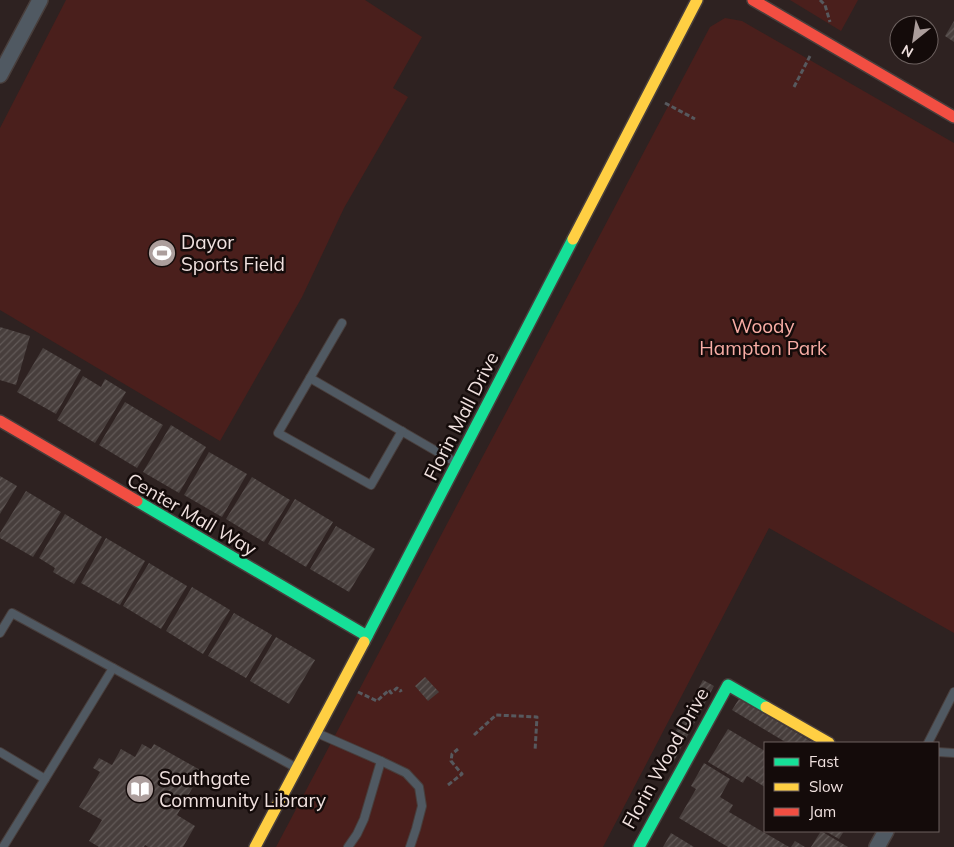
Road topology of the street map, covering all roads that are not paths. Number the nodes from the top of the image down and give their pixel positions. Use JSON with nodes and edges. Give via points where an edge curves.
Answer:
{"nodes":[{"id":1,"x":40,"y":0,"type":"edge"},
{"id":2,"x":697,"y":0,"type":"edge"},
{"id":3,"x":753,"y":0,"type":"edge"},
{"id":4,"x":0,"y":75,"type":"edge"},
{"id":5,"x":954,"y":117,"type":"edge"},
{"id":6,"x":342,"y":323,"type":"dead end"},
{"id":7,"x":310,"y":378,"type":"junction"},
{"id":8,"x":0,"y":421,"type":"edge"},
{"id":9,"x":402,"y":431,"type":"junction"},
{"id":10,"x":457,"y":463,"type":"junction"},
{"id":11,"x":0,"y":633,"type":"edge"},
{"id":12,"x":367,"y":636,"type":"junction"},
{"id":13,"x":113,"y":668,"type":"junction"},
{"id":14,"x":954,"y":692,"type":"edge"},
{"id":15,"x":316,"y":732,"type":"junction"},
{"id":16,"x":827,"y":742,"type":"edge"},
{"id":17,"x":929,"y":742,"type":"edge"},
{"id":18,"x":0,"y":752,"type":"edge"},
{"id":19,"x":939,"y":752,"type":"edge"},
{"id":20,"x":954,"y":753,"type":"edge"},
{"id":21,"x":381,"y":761,"type":"junction"},
{"id":22,"x":297,"y":768,"type":"junction"},
{"id":23,"x":45,"y":779,"type":"junction"},
{"id":24,"x":885,"y":832,"type":"edge"},
{"id":25,"x":3,"y":847,"type":"edge"},
{"id":26,"x":255,"y":847,"type":"edge"},
{"id":27,"x":348,"y":847,"type":"edge"},
{"id":28,"x":410,"y":847,"type":"edge"},
{"id":29,"x":639,"y":847,"type":"edge"},
{"id":30,"x":877,"y":847,"type":"edge"}],
"edges":[{"from":1,"to":4,"type":"street"},
{"from":2,"to":10,"type":"street","name":"Florin Mall Drive"},
{"from":3,"to":5,"type":"street"},
{"from":6,"to":7,"type":"lane"},
{"from":7,"to":9,"type":"lane"},
{"from":7,"to":9,"type":"lane","via":[[278,433],[371,485]]},
{"from":8,"to":12,"type":"street","name":"Center Mall Way"},
{"from":9,"to":10,"type":"lane"},
{"from":10,"to":12,"type":"street","name":"Florin Mall Drive"},
{"from":11,"to":13,"type":"lane","via":[[12,614]]},
{"from":12,"to":15,"type":"street","name":"Florin Mall Drive"},
{"from":13,"to":22,"type":"lane"},
{"from":13,"to":23,"type":"lane"},
{"from":14,"to":17,"type":"lane"},
{"from":15,"to":21,"type":"lane"},
{"from":15,"to":22,"type":"street","name":"Florin Mall Drive"},
{"from":16,"to":29,"type":"street","name":"Florin Wood Drive","via":[[728,685]]},
{"from":18,"to":23,"type":"lane"},
{"from":19,"to":20,"type":"lane"},
{"from":21,"to":27,"type":"lane","via":[[364,819]]},
{"from":21,"to":28,"type":"lane","via":[[406,773],[419,787],[422,806]]},
{"from":22,"to":26,"type":"street","name":"Florin Mall Drive"},
{"from":23,"to":25,"type":"lane"},
{"from":24,"to":30,"type":"street"}]}
